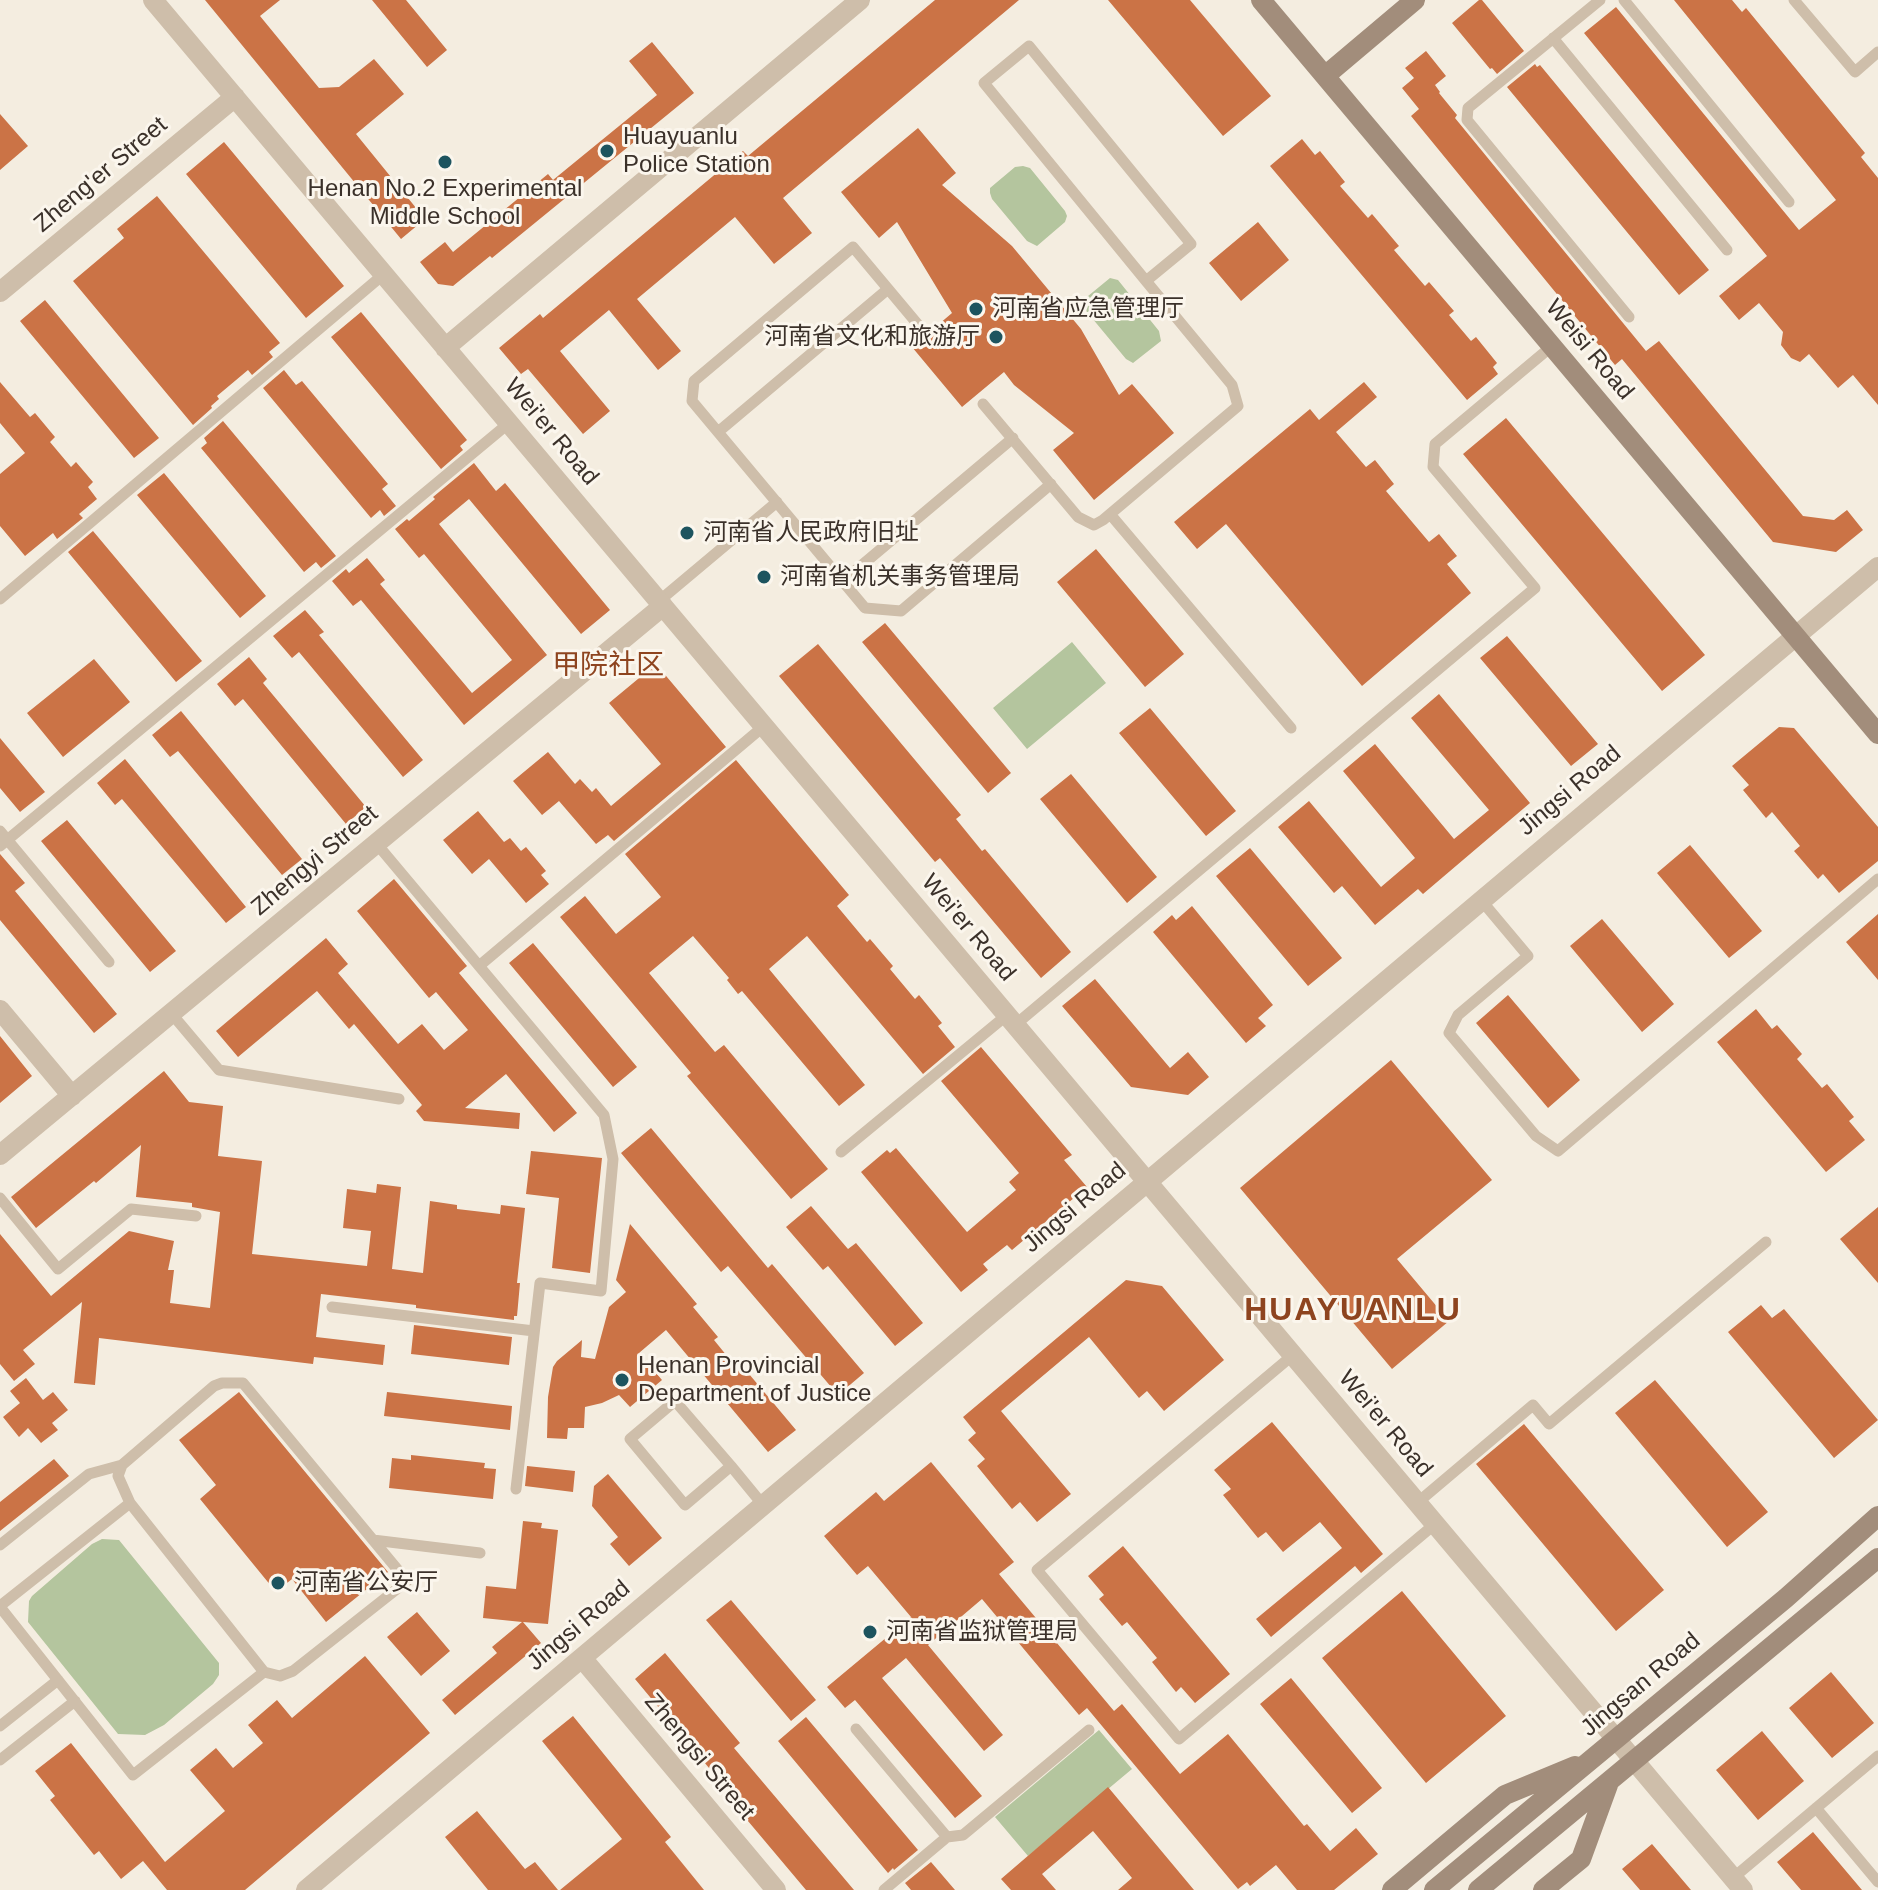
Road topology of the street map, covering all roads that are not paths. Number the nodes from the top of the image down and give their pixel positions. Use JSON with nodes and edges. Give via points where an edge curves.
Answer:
{"nodes":[{"id":1,"x":153,"y":0,"type":"edge"},
{"id":2,"x":860,"y":0,"type":"edge"},
{"id":3,"x":1261,"y":0,"type":"edge"},
{"id":4,"x":1415,"y":0,"type":"edge"},
{"id":5,"x":1600,"y":0,"type":"edge"},
{"id":6,"x":1624,"y":0,"type":"edge"},
{"id":7,"x":1794,"y":0,"type":"edge"},
{"id":8,"x":1553,"y":38,"type":"junction"},
{"id":9,"x":1878,"y":52,"type":"edge"},
{"id":10,"x":1325,"y":76,"type":"junction"},
{"id":11,"x":235,"y":97,"type":"junction"},
{"id":12,"x":1789,"y":202,"type":"dead end"},
{"id":13,"x":1727,"y":250,"type":"dead end"},
{"id":14,"x":384,"y":274,"type":"junction"},
{"id":15,"x":1146,"y":281,"type":"junction"},
{"id":16,"x":888,"y":289,"type":"junction"},
{"id":17,"x":0,"y":292,"type":"edge"},
{"id":18,"x":1629,"y":317,"type":"dead end"},
{"id":19,"x":920,"y":327,"type":"dead end"},
{"id":20,"x":1552,"y":346,"type":"junction"},
{"id":21,"x":445,"y":348,"type":"junction"},
{"id":22,"x":983,"y":404,"type":"dead end"},
{"id":23,"x":509,"y":423,"type":"junction"},
{"id":24,"x":718,"y":432,"type":"junction"},
{"id":25,"x":1013,"y":438,"type":"junction"},
{"id":26,"x":1051,"y":484,"type":"junction"},
{"id":27,"x":777,"y":502,"type":"junction"},
{"id":28,"x":1110,"y":514,"type":"junction"},
{"id":29,"x":1878,"y":567,"type":"edge"},
{"id":30,"x":843,"y":581,"type":"junction"},
{"id":31,"x":0,"y":599,"type":"edge"},
{"id":32,"x":661,"y":604,"type":"junction"},
{"id":33,"x":1795,"y":636,"type":"junction"},
{"id":34,"x":764,"y":726,"type":"junction"},
{"id":35,"x":1291,"y":728,"type":"dead end"},
{"id":36,"x":1878,"y":734,"type":"edge"},
{"id":37,"x":3,"y":839,"type":"edge"},
{"id":38,"x":376,"y":843,"type":"junction"},
{"id":39,"x":1878,"y":879,"type":"edge"},
{"id":40,"x":1481,"y":900,"type":"junction"},
{"id":41,"x":109,"y":962,"type":"dead end"},
{"id":42,"x":479,"y":966,"type":"junction"},
{"id":43,"x":0,"y":1010,"type":"edge"},
{"id":44,"x":171,"y":1013,"type":"junction"},
{"id":45,"x":1011,"y":1020,"type":"junction"},
{"id":46,"x":72,"y":1096,"type":"junction"},
{"id":47,"x":399,"y":1099,"type":"dead end"},
{"id":48,"x":841,"y":1152,"type":"dead end"},
{"id":49,"x":0,"y":1155,"type":"edge"},
{"id":50,"x":1147,"y":1181,"type":"junction"},
{"id":51,"x":0,"y":1198,"type":"edge"},
{"id":52,"x":196,"y":1216,"type":"dead end"},
{"id":53,"x":1766,"y":1242,"type":"dead end"},
{"id":54,"x":332,"y":1307,"type":"dead end"},
{"id":55,"x":534,"y":1331,"type":"junction"},
{"id":56,"x":1293,"y":1355,"type":"junction"},
{"id":57,"x":122,"y":1465,"type":"junction"},
{"id":58,"x":731,"y":1466,"type":"junction"},
{"id":59,"x":516,"y":1489,"type":"dead end"},
{"id":60,"x":130,"y":1503,"type":"junction"},
{"id":61,"x":1417,"y":1503,"type":"junction"},
{"id":62,"x":763,"y":1505,"type":"junction"},
{"id":63,"x":1878,"y":1516,"type":"edge"},
{"id":64,"x":1435,"y":1524,"type":"junction"},
{"id":65,"x":373,"y":1540,"type":"junction"},
{"id":66,"x":0,"y":1545,"type":"edge"},
{"id":67,"x":480,"y":1553,"type":"dead end"},
{"id":68,"x":1878,"y":1558,"type":"edge"},
{"id":69,"x":0,"y":1607,"type":"edge"},
{"id":70,"x":582,"y":1658,"type":"junction"},
{"id":71,"x":264,"y":1672,"type":"junction"},
{"id":72,"x":58,"y":1680,"type":"junction"},
{"id":73,"x":75,"y":1701,"type":"junction"},
{"id":74,"x":0,"y":1726,"type":"edge"},
{"id":75,"x":856,"y":1729,"type":"dead end"},
{"id":76,"x":1089,"y":1730,"type":"dead end"},
{"id":77,"x":1616,"y":1739,"type":"junction"},
{"id":78,"x":1878,"y":1756,"type":"edge"},
{"id":79,"x":1593,"y":1758,"type":"junction"},
{"id":80,"x":0,"y":1760,"type":"edge"},
{"id":81,"x":1634,"y":1761,"type":"junction"},
{"id":82,"x":1609,"y":1782,"type":"junction"},
{"id":83,"x":1816,"y":1808,"type":"junction"},
{"id":84,"x":947,"y":1837,"type":"junction"},
{"id":85,"x":1878,"y":1882,"type":"edge"},
{"id":86,"x":1738,"y":1884,"type":"edge"},
{"id":87,"x":306,"y":1890,"type":"edge"},
{"id":88,"x":776,"y":1890,"type":"edge"},
{"id":89,"x":884,"y":1890,"type":"edge"},
{"id":90,"x":1392,"y":1890,"type":"edge"},
{"id":91,"x":1434,"y":1890,"type":"edge"},
{"id":92,"x":1478,"y":1890,"type":"edge"},
{"id":93,"x":1543,"y":1890,"type":"edge"}],
"edges":[{"from":1,"to":11,"type":"street","name":"Wei'er Road"},
{"from":2,"to":21,"type":"street"},
{"from":3,"to":10,"type":"main road","name":"Weisi Road"},
{"from":4,"to":10,"type":"main road"},
{"from":5,"to":8,"type":"lane"},
{"from":6,"to":12,"type":"lane"},
{"from":7,"to":9,"type":"lane","via":[[1855,72]]},
{"from":8,"to":13,"type":"lane"},
{"from":8,"to":18,"type":"lane","via":[[1468,108],[1467,120]]},
{"from":10,"to":20,"type":"main road","name":"Weisi Road"},
{"from":11,"to":14,"type":"street","name":"Wei'er Road"},
{"from":11,"to":17,"type":"street","name":"Zheng'er Street"},
{"from":14,"to":21,"type":"street","name":"Wei'er Road"},
{"from":14,"to":31,"type":"lane"},
{"from":15,"to":15,"type":"lane","via":[[984,83],[1029,46],[1191,244]]},
{"from":15,"to":28,"type":"lane","via":[[1232,385],[1238,406]]},
{"from":16,"to":19,"type":"lane"},
{"from":16,"to":24,"type":"lane"},
{"from":16,"to":24,"type":"lane","via":[[853,247],[694,381],[692,401]]},
{"from":20,"to":33,"type":"main road","name":"Weisi Road"},
{"from":20,"to":45,"type":"lane","via":[[1435,444],[1433,467],[1535,588]]},
{"from":21,"to":23,"type":"street","name":"Wei'er Road"},
{"from":22,"to":25,"type":"lane"},
{"from":23,"to":32,"type":"street","name":"Wei'er Road"},
{"from":23,"to":37,"type":"lane"},
{"from":24,"to":27,"type":"lane"},
{"from":25,"to":26,"type":"lane"},
{"from":25,"to":30,"type":"lane"},
{"from":26,"to":28,"type":"lane","via":[[1078,517],[1094,525]]},
{"from":26,"to":30,"type":"lane","via":[[901,611],[865,608]]},
{"from":27,"to":30,"type":"lane"},
{"from":27,"to":32,"type":"lane"},
{"from":28,"to":35,"type":"lane"},
{"from":29,"to":33,"type":"street","name":"Jingsi Road"},
{"from":32,"to":34,"type":"street","name":"Wei'er Road"},
{"from":32,"to":38,"type":"street","name":"Zhengyi Street"},
{"from":33,"to":36,"type":"main road","name":"Weisi Road"},
{"from":33,"to":40,"type":"street","name":"Jingsi Road"},
{"from":34,"to":42,"type":"lane"},
{"from":34,"to":45,"type":"street","name":"Wei'er Road"},
{"from":37,"to":41,"type":"lane"},
{"from":38,"to":42,"type":"lane"},
{"from":38,"to":44,"type":"street","name":"Zhengyi Street"},
{"from":39,"to":40,"type":"lane","via":[[1558,1151],[1536,1136],[1449,1033],[1458,1015],[1528,956]]},
{"from":40,"to":50,"type":"street","name":"Jingsi Road"},
{"from":42,"to":55,"type":"lane","via":[[604,1115],[613,1159],[601,1291],[540,1283]]},
{"from":43,"to":46,"type":"street"},
{"from":44,"to":46,"type":"street","name":"Zhengyi Street"},
{"from":44,"to":47,"type":"lane","via":[[219,1070]]},
{"from":45,"to":48,"type":"lane"},
{"from":45,"to":50,"type":"street","name":"Wei'er Road"},
{"from":46,"to":49,"type":"street","name":"Zhengyi Street"},
{"from":50,"to":56,"type":"street","name":"Wei'er Road"},
{"from":50,"to":62,"type":"street","name":"Jingsi Road"},
{"from":51,"to":52,"type":"lane","via":[[58,1269],[131,1209]]},
{"from":53,"to":61,"type":"lane","via":[[1549,1424],[1533,1405]]},
{"from":54,"to":55,"type":"lane"},
{"from":55,"to":59,"type":"lane"},
{"from":56,"to":61,"type":"street","name":"Wei'er Road"},
{"from":56,"to":64,"type":"lane","via":[[1037,1570],[1108,1655],[1179,1739]]},
{"from":57,"to":60,"type":"lane","via":[[118,1476]]},
{"from":57,"to":65,"type":"lane","via":[[214,1386],[243,1383]]},
{"from":57,"to":66,"type":"lane","via":[[89,1474]]},
{"from":58,"to":58,"type":"lane","via":[[675,1401],[630,1439],[685,1505]]},
{"from":58,"to":62,"type":"lane"},
{"from":60,"to":69,"type":"lane"},
{"from":60,"to":71,"type":"lane"},
{"from":61,"to":64,"type":"street","name":"Wei'er Road"},
{"from":62,"to":70,"type":"street","name":"Jingsi Road"},
{"from":63,"to":77,"type":"main road","name":"Jingsan Road"},
{"from":64,"to":77,"type":"street","name":"Wei'er Road"},
{"from":65,"to":67,"type":"lane"},
{"from":65,"to":71,"type":"lane","via":[[407,1581],[293,1671],[280,1676]]},
{"from":68,"to":81,"type":"main road"},
{"from":69,"to":72,"type":"lane"},
{"from":70,"to":87,"type":"street","name":"Jingsi Road"},
{"from":70,"to":88,"type":"street","name":"Zhengsi Street"},
{"from":71,"to":73,"type":"lane","via":[[133,1775]]},
{"from":72,"to":73,"type":"lane"},
{"from":72,"to":74,"type":"lane"},
{"from":73,"to":80,"type":"lane"},
{"from":75,"to":84,"type":"lane"},
{"from":76,"to":84,"type":"lane","via":[[963,1835]]},
{"from":77,"to":79,"type":"main road","name":"Jingsan Road"},
{"from":77,"to":81,"type":"street","name":"Wei'er Road"},
{"from":78,"to":83,"type":"lane"},
{"from":79,"to":90,"type":"main road","via":[[1505,1795]]},
{"from":79,"to":91,"type":"main road","name":"Jingsan Road"},
{"from":81,"to":82,"type":"main road"},
{"from":81,"to":86,"type":"street","name":"Wei'er Road"},
{"from":82,"to":92,"type":"main road"},
{"from":82,"to":93,"type":"main road","via":[[1581,1859]]},
{"from":83,"to":85,"type":"lane"},
{"from":83,"to":86,"type":"lane"},
{"from":84,"to":89,"type":"lane"}]}
